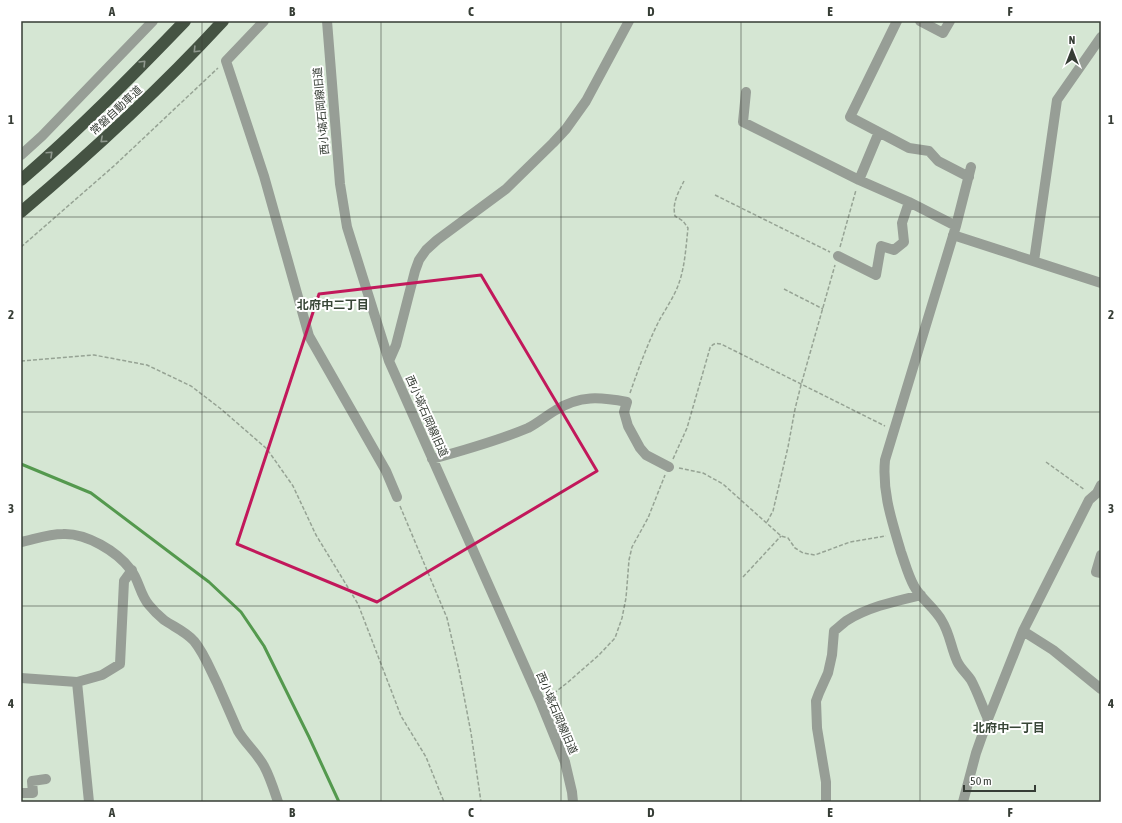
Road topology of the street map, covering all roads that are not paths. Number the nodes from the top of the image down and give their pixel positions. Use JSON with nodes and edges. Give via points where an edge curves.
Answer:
{"nodes":[{"id":1,"x":154,"y":21,"type":"edge"},
{"id":2,"x":185,"y":21,"type":"edge"},
{"id":3,"x":223,"y":21,"type":"edge"},
{"id":4,"x":264,"y":21,"type":"edge"},
{"id":5,"x":327,"y":21,"type":"edge"},
{"id":6,"x":629,"y":21,"type":"edge"},
{"id":7,"x":897,"y":21,"type":"edge"},
{"id":8,"x":920,"y":21,"type":"edge"},
{"id":9,"x":950,"y":21,"type":"edge"},
{"id":10,"x":1101,"y":37,"type":"edge"},
{"id":11,"x":746,"y":92,"type":"dead end"},
{"id":12,"x":879,"y":132,"type":"junction"},
{"id":13,"x":21,"y":155,"type":"edge"},
{"id":14,"x":21,"y":180,"type":"edge"},
{"id":15,"x":859,"y":180,"type":"junction"},
{"id":16,"x":909,"y":202,"type":"junction"},
{"id":17,"x":21,"y":212,"type":"edge"},
{"id":18,"x":954,"y":230,"type":"junction"},
{"id":19,"x":838,"y":256,"type":"road end"},
{"id":20,"x":1034,"y":261,"type":"junction"},
{"id":21,"x":1101,"y":284,"type":"edge"},
{"id":22,"x":390,"y":361,"type":"junction"},
{"id":23,"x":432,"y":459,"type":"junction"},
{"id":24,"x":669,"y":467,"type":"road end"},
{"id":25,"x":1101,"y":485,"type":"edge"},
{"id":26,"x":396,"y":497,"type":"road end"},
{"id":27,"x":1097,"y":498,"type":"edge"},
{"id":28,"x":21,"y":542,"type":"edge"},
{"id":29,"x":1101,"y":555,"type":"edge"},
{"id":30,"x":132,"y":570,"type":"junction"},
{"id":31,"x":1101,"y":573,"type":"edge"},
{"id":32,"x":921,"y":595,"type":"junction"},
{"id":33,"x":1023,"y":631,"type":"junction"},
{"id":34,"x":21,"y":678,"type":"edge"},
{"id":35,"x":77,"y":682,"type":"junction"},
{"id":36,"x":1101,"y":689,"type":"edge"},
{"id":37,"x":988,"y":719,"type":"junction"},
{"id":38,"x":46,"y":779,"type":"dead end"},
{"id":39,"x":21,"y":793,"type":"edge"},
{"id":40,"x":89,"y":802,"type":"edge"},
{"id":41,"x":278,"y":802,"type":"edge"},
{"id":42,"x":573,"y":802,"type":"edge"},
{"id":43,"x":826,"y":802,"type":"edge"},
{"id":44,"x":963,"y":802,"type":"edge"}],
"edges":[{"from":1,"to":13,"type":"street"},
{"from":14,"to":2,"type":"highway","name":"常磐自動車道","one_way":true,"via":[[110,97]]},
{"from":3,"to":17,"type":"highway","name":"常磐自動車道","one_way":true,"via":[[128,116]]},
{"from":4,"to":26,"type":"street","via":[[226,61],[264,176],[309,336],[386,471]]},
{"from":5,"to":22,"type":"street","name":"西小塙石岡線旧道","via":[[340,184],[347,227]]},
{"from":6,"to":22,"type":"street","via":[[586,101],[566,130],[506,189],[426,250],[414,271]]},
{"from":7,"to":12,"type":"street","via":[[850,117]]},
{"from":8,"to":9,"type":"street","via":[[943,33]]},
{"from":10,"to":20,"type":"street","via":[[1057,100]]},
{"from":11,"to":15,"type":"street","via":[[743,122]]},
{"from":12,"to":15,"type":"street"},
{"from":12,"to":18,"type":"street","via":[[909,148],[929,151],[938,161],[970,172]]},
{"from":15,"to":16,"type":"street"},
{"from":16,"to":18,"type":"street"},
{"from":16,"to":19,"type":"street","via":[[902,223],[904,242],[894,250],[881,246],[876,275]]},
{"from":18,"to":20,"type":"street"},
{"from":18,"to":32,"type":"street","via":[[885,460],[888,506],[908,573]]},
{"from":20,"to":21,"type":"street"},
{"from":22,"to":23,"type":"street","name":"西小塙石岡線旧道"},
{"from":23,"to":24,"type":"street","via":[[530,427],[573,402],[606,398],[627,402],[624,412],[628,426],[640,448],[646,455]]},
{"from":23,"to":42,"type":"street","name":"西小塙石岡線旧道","via":[[541,703],[565,762]]},
{"from":25,"to":27,"type":"street"},
{"from":27,"to":33,"type":"street","via":[[1089,500]]},
{"from":28,"to":30,"type":"street","via":[[50,535],[78,536],[113,552]]},
{"from":29,"to":31,"type":"street","via":[[1096,572]]},
{"from":30,"to":35,"type":"street","via":[[124,581],[120,664],[102,675]]},
{"from":30,"to":41,"type":"street","via":[[146,602],[164,620],[186,634],[200,648],[238,730],[265,767]]},
{"from":32,"to":37,"type":"street","via":[[943,622],[957,663],[974,686]]},
{"from":32,"to":43,"type":"street","via":[[888,603],[859,614],[834,631],[828,673],[816,701]]},
{"from":33,"to":36,"type":"street","via":[[1053,650]]},
{"from":33,"to":37,"type":"street"},
{"from":34,"to":35,"type":"street"},
{"from":35,"to":40,"type":"street"},
{"from":37,"to":44,"type":"street"},
{"from":38,"to":39,"type":"street","via":[[32,781],[33,793]]}]}
